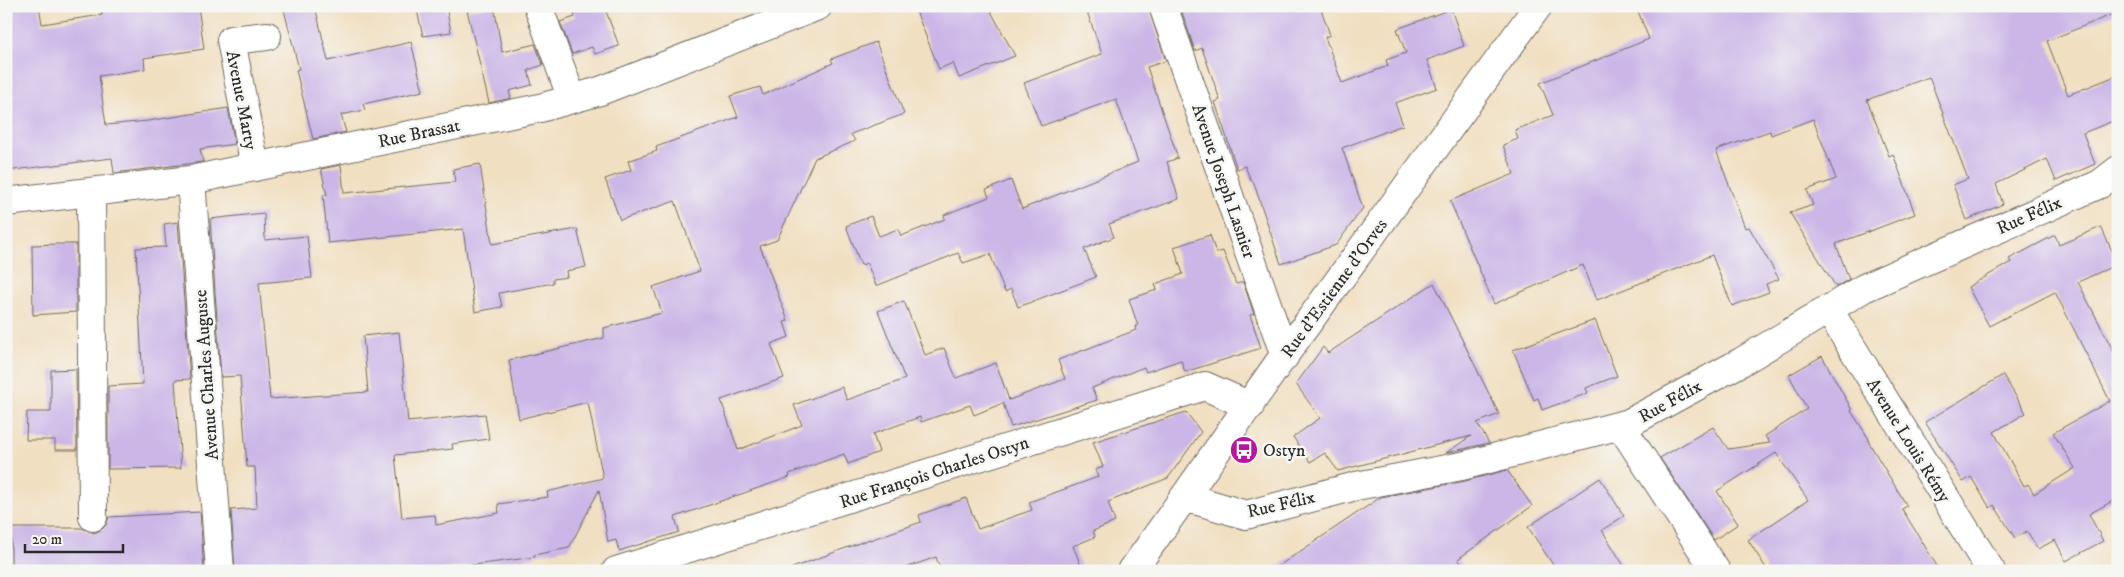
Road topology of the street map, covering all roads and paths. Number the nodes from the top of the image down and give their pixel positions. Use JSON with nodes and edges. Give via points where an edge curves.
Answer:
{"nodes":[{"id":1,"x":538,"y":6,"type":"edge"},
{"id":2,"x":818,"y":6,"type":"edge"},
{"id":3,"x":1163,"y":6,"type":"edge"},
{"id":4,"x":1538,"y":6,"type":"edge"},
{"id":5,"x":267,"y":36,"type":"dead end"},
{"id":6,"x":572,"y":99,"type":"junction"},
{"id":7,"x":255,"y":167,"type":"junction"},
{"id":8,"x":2118,"y":170,"type":"edge"},
{"id":9,"x":191,"y":180,"type":"junction"},
{"id":10,"x":91,"y":192,"type":"junction"},
{"id":11,"x":6,"y":202,"type":"edge"},
{"id":12,"x":1828,"y":309,"type":"junction"},
{"id":13,"x":1285,"y":356,"type":"junction"},
{"id":14,"x":1250,"y":406,"type":"junction"},
{"id":15,"x":1621,"y":426,"type":"junction"},
{"id":16,"x":1185,"y":497,"type":"junction"},
{"id":17,"x":93,"y":517,"type":"dead end"},
{"id":18,"x":220,"y":571,"type":"edge"},
{"id":19,"x":616,"y":571,"type":"edge"},
{"id":20,"x":1132,"y":571,"type":"edge"},
{"id":21,"x":1716,"y":571,"type":"edge"},
{"id":22,"x":1991,"y":571,"type":"edge"}],
"edges":[{"from":1,"to":6,"type":"street"},
{"from":2,"to":6,"type":"street","name":"Rue Brassat"},
{"from":3,"to":13,"type":"street","name":"Avenue Joseph Lasnier"},
{"from":4,"to":13,"type":"street","name":"Rue d'Estienne d'Orves"},
{"from":5,"to":7,"type":"street","name":"Avenue Marty","via":[[231,40]]},
{"from":6,"to":7,"type":"street","name":"Rue Brassat"},
{"from":7,"to":9,"type":"street","name":"Rue Brassat"},
{"from":8,"to":12,"type":"street","name":"Rue Félix","via":[[2100,184],[1864,288]]},
{"from":9,"to":10,"type":"street","name":"Rue Brassat"},
{"from":9,"to":18,"type":"street","name":"Avenue Charles Auguste"},
{"from":10,"to":11,"type":"street","name":"Rue Brassat"},
{"from":10,"to":17,"type":"street"},
{"from":12,"to":15,"type":"street","name":"Rue Félix","via":[[1741,362]]},
{"from":12,"to":22,"type":"street","name":"Avenue Louis Rémy"},
{"from":13,"to":14,"type":"street","name":"Rue d'Estienne d'Orves"},
{"from":14,"to":16,"type":"street","name":"Rue d'Estienne d'Orves"},
{"from":14,"to":19,"type":"street","name":"Rue François Charles Ostyn","via":[[1205,386]]},
{"from":15,"to":16,"type":"street","name":"Rue Félix","via":[[1462,466],[1356,486],[1246,515]]},
{"from":15,"to":21,"type":"street"},
{"from":16,"to":20,"type":"street","name":"Rue d'Estienne d'Orves"}]}
